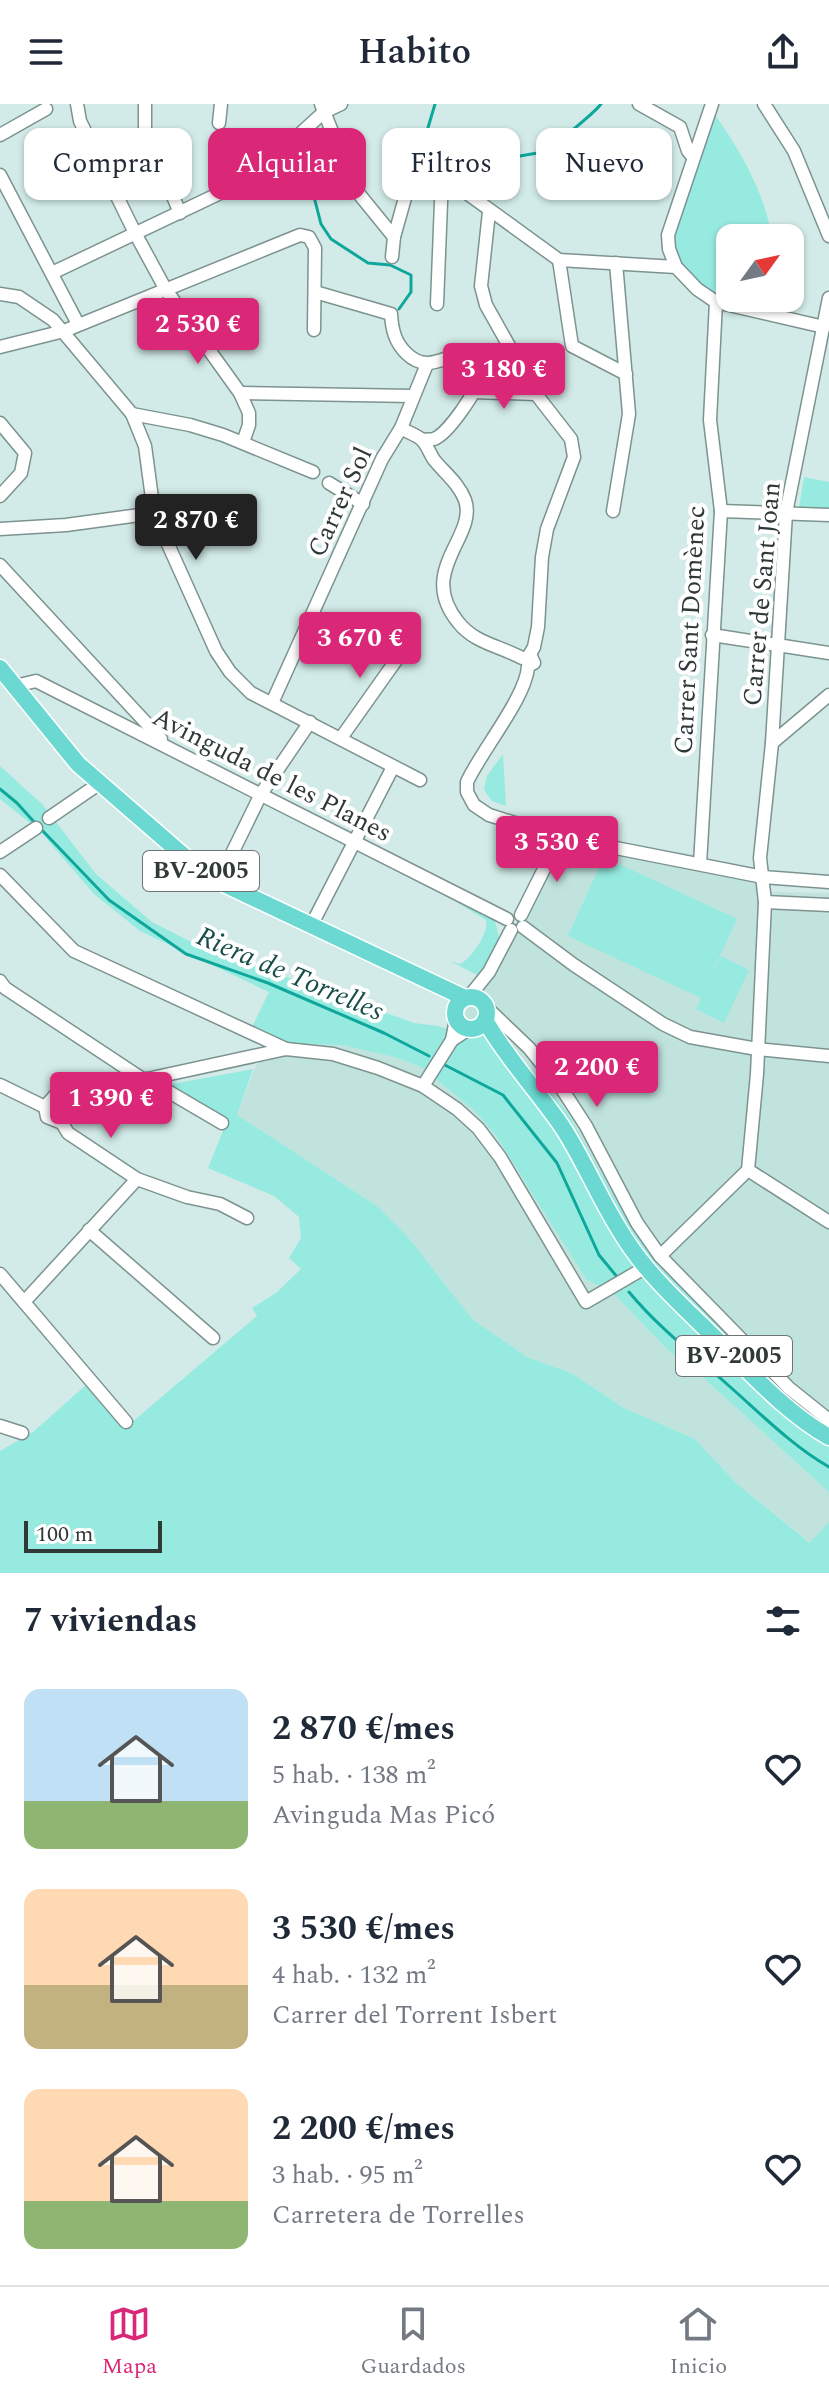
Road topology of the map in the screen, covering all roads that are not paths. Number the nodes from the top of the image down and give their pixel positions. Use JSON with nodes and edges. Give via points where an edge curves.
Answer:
{"nodes":[{"id":1,"x":77,"y":104,"type":"edge"},
{"id":2,"x":145,"y":104,"type":"edge"},
{"id":3,"x":221,"y":104,"type":"edge"},
{"id":4,"x":341,"y":104,"type":"edge"},
{"id":5,"x":639,"y":104,"type":"edge"},
{"id":6,"x":712,"y":104,"type":"edge"},
{"id":7,"x":764,"y":104,"type":"edge"},
{"id":8,"x":322,"y":108,"type":"edge"},
{"id":9,"x":46,"y":109,"type":"dead end"},
{"id":10,"x":219,"y":123,"type":"dead end"},
{"id":11,"x":302,"y":128,"type":"edge"},
{"id":12,"x":0,"y":135,"type":"edge"},
{"id":13,"x":693,"y":157,"type":"junction"},
{"id":14,"x":0,"y":175,"type":"edge"},
{"id":15,"x":208,"y":199,"type":"edge"},
{"id":16,"x":405,"y":200,"type":"edge"},
{"id":17,"x":441,"y":200,"type":"edge"},
{"id":18,"x":473,"y":200,"type":"edge"},
{"id":19,"x":489,"y":212,"type":"junction"},
{"id":20,"x":180,"y":213,"type":"junction"},
{"id":21,"x":828,"y":228,"type":"edge"},
{"id":22,"x":135,"y":233,"type":"junction"},
{"id":23,"x":394,"y":237,"type":"junction"},
{"id":24,"x":392,"y":257,"type":"dead end"},
{"id":25,"x":559,"y":260,"type":"junction"},
{"id":26,"x":616,"y":263,"type":"junction"},
{"id":27,"x":676,"y":267,"type":"junction"},
{"id":28,"x":52,"y":273,"type":"junction"},
{"id":29,"x":166,"y":290,"type":"junction"},
{"id":30,"x":315,"y":292,"type":"junction"},
{"id":31,"x":0,"y":294,"type":"edge"},
{"id":32,"x":829,"y":298,"type":"edge"},
{"id":33,"x":65,"y":300,"type":"junction"},
{"id":34,"x":716,"y":302,"type":"joint"},
{"id":35,"x":437,"y":304,"type":"dead end"},
{"id":36,"x":781,"y":312,"type":"edge"},
{"id":37,"x":827,"y":319,"type":"edge"},
{"id":38,"x":53,"y":320,"type":"junction"},
{"id":39,"x":78,"y":324,"type":"junction"},
{"id":40,"x":314,"y":330,"type":"dead end"},
{"id":41,"x":64,"y":331,"type":"junction"},
{"id":42,"x":0,"y":347,"type":"edge"},
{"id":43,"x":427,"y":364,"type":"junction"},
{"id":44,"x":626,"y":374,"type":"junction"},
{"id":45,"x":473,"y":392,"type":"junction"},
{"id":46,"x":240,"y":393,"type":"junction"},
{"id":47,"x":536,"y":394,"type":"junction"},
{"id":48,"x":413,"y":396,"type":"junction"},
{"id":49,"x":132,"y":414,"type":"junction"},
{"id":50,"x":0,"y":423,"type":"edge"},
{"id":51,"x":401,"y":428,"type":"junction"},
{"id":52,"x":422,"y":440,"type":"junction"},
{"id":53,"x":243,"y":442,"type":"junction"},
{"id":54,"x":313,"y":472,"type":"dead end"},
{"id":55,"x":329,"y":483,"type":"dead end"},
{"id":56,"x":0,"y":496,"type":"edge"},
{"id":57,"x":363,"y":504,"type":"junction"},
{"id":58,"x":613,"y":511,"type":"dead end"},
{"id":59,"x":721,"y":511,"type":"junction"},
{"id":60,"x":154,"y":513,"type":"junction"},
{"id":61,"x":786,"y":513,"type":"junction"},
{"id":62,"x":829,"y":515,"type":"edge"},
{"id":63,"x":0,"y":529,"type":"edge"},
{"id":64,"x":0,"y":565,"type":"edge"},
{"id":65,"x":712,"y":635,"type":"junction"},
{"id":66,"x":409,"y":642,"type":"dead end"},
{"id":67,"x":778,"y":645,"type":"junction"},
{"id":68,"x":829,"y":653,"type":"edge"},
{"id":69,"x":527,"y":659,"type":"junction"},
{"id":70,"x":0,"y":668,"type":"edge"},
{"id":71,"x":15,"y":686,"type":"junction"},
{"id":72,"x":829,"y":695,"type":"edge"},
{"id":73,"x":272,"y":703,"type":"junction"},
{"id":74,"x":310,"y":722,"type":"junction"},
{"id":75,"x":341,"y":738,"type":"junction"},
{"id":76,"x":772,"y":743,"type":"junction"},
{"id":77,"x":167,"y":745,"type":"junction"},
{"id":78,"x":393,"y":767,"type":"junction"},
{"id":79,"x":420,"y":780,"type":"dead end"},
{"id":80,"x":100,"y":783,"type":"junction"},
{"id":81,"x":261,"y":794,"type":"junction"},
{"id":82,"x":49,"y":818,"type":"dead end"},
{"id":83,"x":36,"y":828,"type":"dead end"},
{"id":84,"x":560,"y":837,"type":"junction"},
{"id":85,"x":353,"y":842,"type":"junction"},
{"id":86,"x":0,"y":852,"type":"edge"},
{"id":87,"x":700,"y":864,"type":"junction"},
{"id":88,"x":0,"y":875,"type":"edge"},
{"id":89,"x":763,"y":877,"type":"junction"},
{"id":90,"x":218,"y":882,"type":"junction"},
{"id":91,"x":829,"y":882,"type":"edge"},
{"id":92,"x":765,"y":902,"type":"junction"},
{"id":93,"x":829,"y":905,"type":"edge"},
{"id":94,"x":516,"y":923,"type":"junction"},
{"id":95,"x":312,"y":924,"type":"junction"},
{"id":96,"x":0,"y":981,"type":"edge"},
{"id":97,"x":471,"y":1012,"type":"junction"},
{"id":98,"x":238,"y":1026,"type":"junction"},
{"id":99,"x":286,"y":1049,"type":"junction"},
{"id":100,"x":757,"y":1049,"type":"junction"},
{"id":101,"x":247,"y":1056,"type":"junction"},
{"id":102,"x":829,"y":1056,"type":"edge"},
{"id":103,"x":144,"y":1079,"type":"junction"},
{"id":104,"x":0,"y":1085,"type":"edge"},
{"id":105,"x":423,"y":1086,"type":"junction"},
{"id":106,"x":62,"y":1092,"type":"junction"},
{"id":107,"x":45,"y":1107,"type":"junction"},
{"id":108,"x":62,"y":1123,"type":"junction"},
{"id":109,"x":222,"y":1123,"type":"dead end"},
{"id":110,"x":748,"y":1170,"type":"junction"},
{"id":111,"x":137,"y":1179,"type":"junction"},
{"id":112,"x":247,"y":1218,"type":"dead end"},
{"id":113,"x":829,"y":1222,"type":"edge"},
{"id":114,"x":89,"y":1230,"type":"junction"},
{"id":115,"x":660,"y":1256,"type":"junction"},
{"id":116,"x":640,"y":1270,"type":"junction"},
{"id":117,"x":1,"y":1276,"type":"edge"},
{"id":118,"x":24,"y":1302,"type":"junction"},
{"id":119,"x":213,"y":1338,"type":"dead end"},
{"id":120,"x":829,"y":1420,"type":"edge"},
{"id":121,"x":126,"y":1422,"type":"dead end"},
{"id":122,"x":0,"y":1426,"type":"edge"},
{"id":123,"x":22,"y":1433,"type":"dead end"},
{"id":124,"x":829,"y":1437,"type":"edge"}],
"edges":[{"from":1,"to":22,"type":"street","via":[[80,121]]},
{"from":2,"to":20,"type":"street","via":[[145,130]]},
{"from":3,"to":10,"type":"street"},
{"from":4,"to":8,"type":"street"},
{"from":5,"to":13,"type":"street","via":[[680,127]]},
{"from":6,"to":13,"type":"street"},
{"from":7,"to":21,"type":"street","via":[[794,151]]},
{"from":8,"to":11,"type":"street"},
{"from":8,"to":23,"type":"street","via":[[355,189]]},
{"from":9,"to":12,"type":"street"},
{"from":13,"to":27,"type":"street","via":[[668,235]]},
{"from":14,"to":28,"type":"street"},
{"from":15,"to":20,"type":"street"},
{"from":16,"to":23,"type":"street"},
{"from":17,"to":35,"type":"street"},
{"from":18,"to":19,"type":"street"},
{"from":19,"to":25,"type":"street"},
{"from":19,"to":47,"type":"street","via":[[481,286],[486,305]]},
{"from":20,"to":22,"type":"street"},
{"from":22,"to":28,"type":"street"},
{"from":22,"to":29,"type":"street"},
{"from":23,"to":24,"type":"street"},
{"from":25,"to":26,"type":"street"},
{"from":25,"to":44,"type":"street","via":[[572,346]]},
{"from":26,"to":27,"type":"street"},
{"from":26,"to":44,"type":"street"},
{"from":27,"to":34,"type":"street"},
{"from":28,"to":33,"type":"street"},
{"from":29,"to":30,"type":"street","via":[[289,237],[309,237],[315,248]]},
{"from":29,"to":39,"type":"street"},
{"from":29,"to":46,"type":"street"},
{"from":30,"to":40,"type":"street"},
{"from":30,"to":43,"type":"street","via":[[391,314],[400,346],[413,360]]},
{"from":31,"to":38,"type":"street","via":[[19,297]]},
{"from":32,"to":37,"type":"street","name":"Carrer de Sant Joan"},
{"from":33,"to":38,"type":"street"},
{"from":33,"to":39,"type":"street"},
{"from":34,"to":59,"type":"street","name":"Carrer Sant Domènec","via":[[710,420]]},
{"from":36,"to":37,"type":"street"},
{"from":37,"to":61,"type":"street","name":"Carrer de Sant Joan"},
{"from":38,"to":41,"type":"street"},
{"from":39,"to":41,"type":"street"},
{"from":41,"to":42,"type":"street"},
{"from":41,"to":49,"type":"street"},
{"from":43,"to":45,"type":"street","via":[[471,355],[480,376]]},
{"from":43,"to":48,"type":"street","name":"Carrer Sol"},
{"from":44,"to":58,"type":"street","via":[[629,414]]},
{"from":45,"to":47,"type":"street"},
{"from":45,"to":52,"type":"street","via":[[449,427],[436,438]]},
{"from":46,"to":48,"type":"street"},
{"from":46,"to":53,"type":"street","via":[[249,413]]},
{"from":47,"to":69,"type":"street","via":[[571,439],[574,457],[547,529],[538,627]]},
{"from":48,"to":51,"type":"street","name":"Carrer Sol"},
{"from":49,"to":53,"type":"street"},
{"from":49,"to":60,"type":"street","via":[[145,446]]},
{"from":50,"to":56,"type":"street","via":[[25,453],[21,473]]},
{"from":51,"to":52,"type":"street"},
{"from":51,"to":57,"type":"street","name":"Carrer Sol"},
{"from":52,"to":69,"type":"street","via":[[467,503],[444,575],[447,604],[474,638]]},
{"from":53,"to":54,"type":"street"},
{"from":55,"to":57,"type":"street"},
{"from":57,"to":73,"type":"street","name":"Carrer Sol"},
{"from":59,"to":61,"type":"street"},
{"from":59,"to":65,"type":"street","name":"Carrer Sant Domènec"},
{"from":60,"to":63,"type":"street"},
{"from":60,"to":73,"type":"street","via":[[216,651],[251,693]]},
{"from":61,"to":62,"type":"street"},
{"from":61,"to":67,"type":"street","name":"Carrer de Sant Joan"},
{"from":64,"to":77,"type":"street"},
{"from":65,"to":67,"type":"street"},
{"from":65,"to":87,"type":"street","name":"Carrer Sant Domènec"},
{"from":66,"to":75,"type":"street"},
{"from":67,"to":68,"type":"street"},
{"from":67,"to":76,"type":"street","name":"Carrer de Sant Joan"},
{"from":69,"to":84,"type":"street","via":[[527,676],[475,765],[467,792],[489,815]]},
{"from":70,"to":71,"type":"main road","number":"BV-2005"},
{"from":71,"to":77,"type":"street","name":"Avinguda de les Planes","via":[[36,681]]},
{"from":71,"to":80,"type":"main road","number":"BV-2005","via":[[78,764]]},
{"from":72,"to":76,"type":"street"},
{"from":73,"to":74,"type":"street"},
{"from":74,"to":75,"type":"street"},
{"from":74,"to":81,"type":"street"},
{"from":75,"to":78,"type":"street"},
{"from":76,"to":89,"type":"street","name":"Carrer de Sant Joan","via":[[760,858]]},
{"from":77,"to":81,"type":"street","name":"Avinguda de les Planes"},
{"from":78,"to":79,"type":"street"},
{"from":78,"to":85,"type":"street"},
{"from":80,"to":82,"type":"street"},
{"from":80,"to":90,"type":"main road","number":"BV-2005"},
{"from":81,"to":85,"type":"street","name":"Avinguda de les Planes"},
{"from":81,"to":90,"type":"street"},
{"from":83,"to":86,"type":"street"},
{"from":84,"to":87,"type":"street"},
{"from":84,"to":94,"type":"street"},
{"from":85,"to":94,"type":"street","name":"Avinguda de les Planes"},
{"from":85,"to":95,"type":"street"},
{"from":87,"to":89,"type":"street"},
{"from":88,"to":98,"type":"street","via":[[74,951]]},
{"from":89,"to":91,"type":"street"},
{"from":89,"to":92,"type":"street","name":"Carrer de Sant Joan"},
{"from":90,"to":95,"type":"main road","number":"BV-2005"},
{"from":92,"to":93,"type":"street"},
{"from":92,"to":100,"type":"street"},
{"from":94,"to":97,"type":"street"},
{"from":94,"to":100,"type":"street","name":"Avinguda de les Planes","via":[[663,1024],[690,1037]]},
{"from":95,"to":97,"type":"main road","number":"BV-2005","via":[[420,975]]},
{"from":96,"to":103,"type":"street"},
{"from":97,"to":105,"type":"street"},
{"from":97,"to":115,"type":"street","via":[[529,1048],[562,1089]]},
{"from":97,"to":116,"type":"main road","number":"BV-2005","via":[[552,1112]]},
{"from":98,"to":99,"type":"street"},
{"from":98,"to":101,"type":"street","via":[[247,1038]]},
{"from":99,"to":101,"type":"street"},
{"from":99,"to":105,"type":"street","via":[[333,1054]]},
{"from":100,"to":102,"type":"street","name":"Avinguda de les Planes"},
{"from":100,"to":110,"type":"street"},
{"from":101,"to":103,"type":"street"},
{"from":103,"to":106,"type":"street"},
{"from":103,"to":109,"type":"street"},
{"from":104,"to":107,"type":"street"},
{"from":105,"to":116,"type":"street","via":[[457,1109],[493,1147],[586,1302]]},
{"from":106,"to":107,"type":"street"},
{"from":106,"to":108,"type":"street","via":[[69,1105]]},
{"from":107,"to":108,"type":"street","via":[[47,1117]]},
{"from":108,"to":111,"type":"street","via":[[68,1133]]},
{"from":110,"to":113,"type":"street"},
{"from":110,"to":115,"type":"street"},
{"from":111,"to":112,"type":"street","via":[[220,1204]]},
{"from":111,"to":114,"type":"street"},
{"from":114,"to":118,"type":"street"},
{"from":114,"to":119,"type":"street"},
{"from":115,"to":120,"type":"street","via":[[789,1388]]},
{"from":116,"to":124,"type":"main road","number":"BV-2005","via":[[794,1414]]},
{"from":117,"to":118,"type":"street"},
{"from":118,"to":121,"type":"street"},
{"from":122,"to":123,"type":"street"}]}
